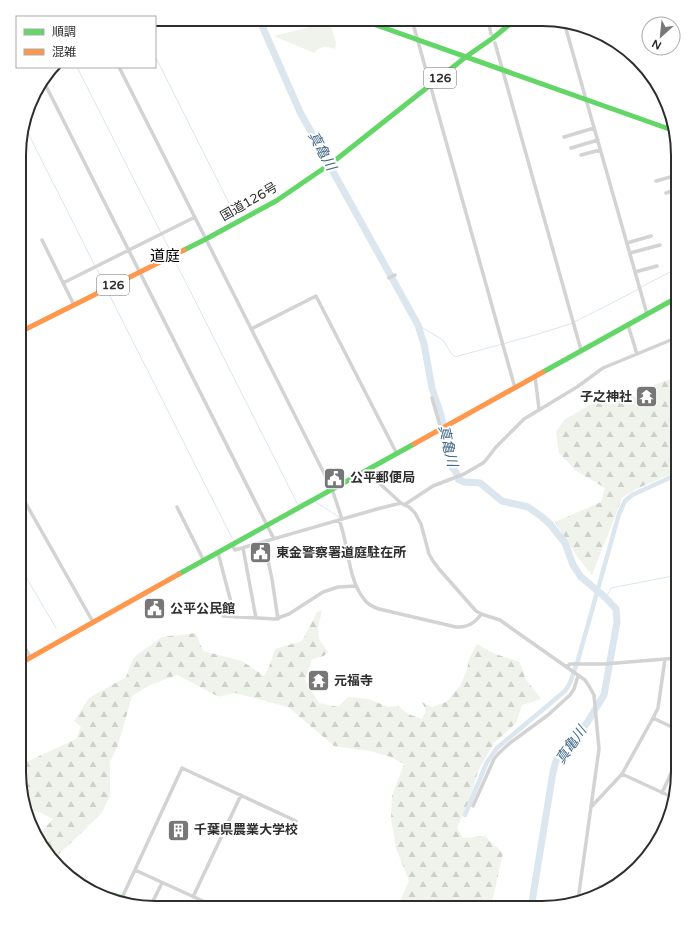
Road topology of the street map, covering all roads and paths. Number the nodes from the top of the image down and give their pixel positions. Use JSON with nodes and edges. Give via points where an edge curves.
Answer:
{"nodes":[{"id":1,"x":379,"y":26,"type":"edge"},
{"id":2,"x":414,"y":26,"type":"edge"},
{"id":3,"x":490,"y":26,"type":"edge"},
{"id":4,"x":502,"y":26,"type":"edge"},
{"id":5,"x":508,"y":26,"type":"edge"},
{"id":6,"x":566,"y":28,"type":"edge"},
{"id":7,"x":492,"y":34,"type":"junction"},
{"id":8,"x":417,"y":39,"type":"junction"},
{"id":9,"x":495,"y":43,"type":"dead end"},
{"id":10,"x":467,"y":56,"type":"junction"},
{"id":11,"x":120,"y":68,"type":"edge"},
{"id":12,"x":502,"y":69,"type":"junction"},
{"id":13,"x":46,"y":86,"type":"edge"},
{"id":14,"x":430,"y":86,"type":"junction"},
{"id":15,"x":586,"y":99,"type":"junction"},
{"id":16,"x":594,"y":128,"type":"junction"},
{"id":17,"x":669,"y":129,"type":"edge"},
{"id":18,"x":564,"y":137,"type":"dead end"},
{"id":19,"x":598,"y":140,"type":"junction"},
{"id":20,"x":571,"y":148,"type":"dead end"},
{"id":21,"x":600,"y":150,"type":"junction"},
{"id":22,"x":581,"y":155,"type":"dead end"},
{"id":23,"x":671,"y":177,"type":"edge"},
{"id":24,"x":656,"y":181,"type":"dead end"},
{"id":25,"x":671,"y":191,"type":"edge"},
{"id":26,"x":666,"y":193,"type":"dead end"},
{"id":27,"x":195,"y":217,"type":"junction"},
{"id":28,"x":651,"y":236,"type":"dead end"},
{"id":29,"x":206,"y":239,"type":"junction"},
{"id":30,"x":42,"y":240,"type":"dead end"},
{"id":31,"x":627,"y":243,"type":"junction"},
{"id":32,"x":660,"y":245,"type":"dead end"},
{"id":33,"x":129,"y":251,"type":"junction"},
{"id":34,"x":630,"y":253,"type":"junction"},
{"id":35,"x":658,"y":266,"type":"dead end"},
{"id":36,"x":140,"y":271,"type":"junction"},
{"id":37,"x":635,"y":272,"type":"junction"},
{"id":38,"x":395,"y":275,"type":"dead end"},
{"id":39,"x":389,"y":278,"type":"dead end"},
{"id":40,"x":63,"y":283,"type":"junction"},
{"id":41,"x":671,"y":301,"type":"edge"},
{"id":42,"x":74,"y":304,"type":"junction"},
{"id":43,"x":647,"y":314,"type":"junction"},
{"id":44,"x":628,"y":325,"type":"junction"},
{"id":45,"x":26,"y":329,"type":"edge"},
{"id":46,"x":251,"y":329,"type":"junction"},
{"id":47,"x":671,"y":340,"type":"edge"},
{"id":48,"x":582,"y":350,"type":"junction"},
{"id":49,"x":637,"y":354,"type":"junction"},
{"id":50,"x":535,"y":376,"type":"junction"},
{"id":51,"x":515,"y":388,"type":"junction"},
{"id":52,"x":432,"y":398,"type":"dead end"},
{"id":53,"x":539,"y":409,"type":"junction"},
{"id":54,"x":441,"y":429,"type":"junction"},
{"id":55,"x":397,"y":454,"type":"junction"},
{"id":56,"x":366,"y":471,"type":"junction"},
{"id":57,"x":332,"y":489,"type":"junction"},
{"id":58,"x":26,"y":504,"type":"edge"},
{"id":59,"x":403,"y":504,"type":"junction"},
{"id":60,"x":177,"y":507,"type":"dead end"},
{"id":61,"x":341,"y":519,"type":"junction"},
{"id":62,"x":268,"y":525,"type":"junction"},
{"id":63,"x":274,"y":539,"type":"junction"},
{"id":64,"x":264,"y":542,"type":"junction"},
{"id":65,"x":232,"y":545,"type":"junction"},
{"id":66,"x":243,"y":548,"type":"junction"},
{"id":67,"x":218,"y":553,"type":"junction"},
{"id":68,"x":204,"y":561,"type":"junction"},
{"id":69,"x":356,"y":586,"type":"junction"},
{"id":70,"x":481,"y":614,"type":"junction"},
{"id":71,"x":223,"y":616,"type":"dead end"},
{"id":72,"x":235,"y":617,"type":"junction"},
{"id":73,"x":256,"y":618,"type":"junction"},
{"id":74,"x":278,"y":619,"type":"junction"},
{"id":75,"x":93,"y":622,"type":"junction"},
{"id":76,"x":26,"y":650,"type":"edge"},
{"id":77,"x":31,"y":658,"type":"junction"},
{"id":78,"x":665,"y":659,"type":"junction"},
{"id":79,"x":671,"y":659,"type":"edge"},
{"id":80,"x":26,"y":660,"type":"edge"},
{"id":81,"x":566,"y":667,"type":"junction"},
{"id":82,"x":578,"y":676,"type":"junction"},
{"id":83,"x":653,"y":718,"type":"junction"},
{"id":84,"x":671,"y":727,"type":"edge"},
{"id":85,"x":671,"y":773,"type":"edge"},
{"id":86,"x":622,"y":774,"type":"junction"},
{"id":87,"x":662,"y":793,"type":"junction"},
{"id":88,"x":241,"y":795,"type":"junction"},
{"id":89,"x":669,"y":796,"type":"edge"},
{"id":90,"x":473,"y":806,"type":"dead end"},
{"id":91,"x":591,"y":806,"type":"junction"},
{"id":92,"x":296,"y":821,"type":"dead end"},
{"id":93,"x":135,"y":870,"type":"junction"},
{"id":94,"x":162,"y":883,"type":"junction"},
{"id":95,"x":579,"y":895,"type":"edge"},
{"id":96,"x":122,"y":897,"type":"edge"},
{"id":97,"x":193,"y":897,"type":"junction"},
{"id":98,"x":153,"y":901,"type":"edge"},
{"id":99,"x":202,"y":901,"type":"edge"}],
"edges":[{"from":1,"to":8,"type":"main road"},
{"from":2,"to":8,"type":"street"},
{"from":3,"to":7,"type":"street"},
{"from":4,"to":7,"type":"main road","name":"国道126号","number":"126"},
{"from":5,"to":10,"type":"main road","name":"国道126号","number":"126"},
{"from":6,"to":15,"type":"street"},
{"from":7,"to":10,"type":"main road","name":"国道126号","number":"126"},
{"from":8,"to":10,"type":"main road"},
{"from":8,"to":14,"type":"street"},
{"from":9,"to":12,"type":"street"},
{"from":10,"to":12,"type":"main road"},
{"from":10,"to":14,"type":"main road","name":"国道126号","number":"126"},
{"from":11,"to":27,"type":"street"},
{"from":12,"to":15,"type":"main road"},
{"from":12,"to":48,"type":"street"},
{"from":13,"to":33,"type":"street"},
{"from":14,"to":29,"type":"main road","name":"国道126号","number":"126","via":[[326,167],[276,201]]},
{"from":14,"to":51,"type":"street"},
{"from":15,"to":16,"type":"street"},
{"from":15,"to":17,"type":"main road"},
{"from":16,"to":18,"type":"street"},
{"from":16,"to":19,"type":"street"},
{"from":19,"to":20,"type":"street"},
{"from":19,"to":21,"type":"street"},
{"from":21,"to":22,"type":"street"},
{"from":21,"to":31,"type":"street"},
{"from":23,"to":24,"type":"street"},
{"from":25,"to":26,"type":"street"},
{"from":27,"to":29,"type":"street"},
{"from":27,"to":33,"type":"street"},
{"from":28,"to":31,"type":"street"},
{"from":29,"to":36,"type":"main road","name":"国道126号","number":"126"},
{"from":29,"to":46,"type":"street"},
{"from":30,"to":40,"type":"street"},
{"from":31,"to":34,"type":"street"},
{"from":32,"to":34,"type":"street"},
{"from":33,"to":36,"type":"street"},
{"from":33,"to":40,"type":"street"},
{"from":34,"to":37,"type":"street"},
{"from":35,"to":37,"type":"street"},
{"from":36,"to":42,"type":"main road","name":"国道126号","number":"126"},
{"from":36,"to":62,"type":"street"},
{"from":37,"to":43,"type":"street"},
{"from":38,"to":39,"type":"street"},
{"from":40,"to":42,"type":"street"},
{"from":41,"to":43,"type":"main road"},
{"from":42,"to":45,"type":"main road","name":"国道126号","number":"126"},
{"from":43,"to":44,"type":"main road"},
{"from":44,"to":48,"type":"main road"},
{"from":44,"to":49,"type":"street"},
{"from":46,"to":55,"type":"street","via":[[316,296]]},
{"from":46,"to":57,"type":"street"},
{"from":47,"to":49,"type":"street"},
{"from":48,"to":50,"type":"main road"},
{"from":49,"to":53,"type":"street","via":[[603,368]]},
{"from":50,"to":51,"type":"main road"},
{"from":50,"to":53,"type":"street"},
{"from":51,"to":54,"type":"main road"},
{"from":52,"to":54,"type":"street"},
{"from":53,"to":59,"type":"street","via":[[524,419],[484,463],[433,486]]},
{"from":54,"to":55,"type":"main road"},
{"from":55,"to":56,"type":"main road"},
{"from":56,"to":57,"type":"main road"},
{"from":56,"to":59,"type":"street"},
{"from":57,"to":61,"type":"street"},
{"from":57,"to":62,"type":"main road"},
{"from":58,"to":75,"type":"street"},
{"from":59,"to":61,"type":"street"},
{"from":59,"to":70,"type":"street","via":[[415,513],[421,524],[429,554],[438,569]]},
{"from":60,"to":68,"type":"street"},
{"from":61,"to":63,"type":"street"},
{"from":61,"to":69,"type":"street","via":[[347,558]]},
{"from":62,"to":63,"type":"street"},
{"from":62,"to":65,"type":"main road"},
{"from":63,"to":64,"type":"street"},
{"from":64,"to":66,"type":"street"},
{"from":64,"to":74,"type":"street"},
{"from":65,"to":66,"type":"street","via":[[235,550]]},
{"from":65,"to":67,"type":"main road"},
{"from":66,"to":73,"type":"street"},
{"from":67,"to":68,"type":"main road"},
{"from":67,"to":72,"type":"street"},
{"from":68,"to":75,"type":"main road"},
{"from":69,"to":70,"type":"street","via":[[371,606],[456,627],[472,624]]},
{"from":69,"to":74,"type":"street","via":[[338,587],[324,592]]},
{"from":70,"to":81,"type":"street","via":[[506,623]]},
{"from":71,"to":72,"type":"street"},
{"from":72,"to":73,"type":"street"},
{"from":73,"to":74,"type":"street"},
{"from":75,"to":77,"type":"main road"},
{"from":76,"to":77,"type":"street"},
{"from":77,"to":80,"type":"main road"},
{"from":78,"to":79,"type":"street"},
{"from":78,"to":81,"type":"street","via":[[570,664]]},
{"from":78,"to":83,"type":"street","via":[[658,708]]},
{"from":81,"to":82,"type":"street"},
{"from":82,"to":90,"type":"street","via":[[570,695],[494,759]]},
{"from":82,"to":91,"type":"street","via":[[585,680],[595,700],[599,750]]},
{"from":83,"to":84,"type":"street"},
{"from":83,"to":86,"type":"street"},
{"from":85,"to":87,"type":"street"},
{"from":86,"to":87,"type":"street"},
{"from":86,"to":91,"type":"street"},
{"from":87,"to":89,"type":"street"},
{"from":88,"to":92,"type":"street"},
{"from":88,"to":93,"type":"street","via":[[182,768]]},
{"from":88,"to":97,"type":"street"},
{"from":91,"to":95,"type":"street"},
{"from":93,"to":94,"type":"street"},
{"from":93,"to":96,"type":"street"},
{"from":94,"to":97,"type":"street"},
{"from":94,"to":98,"type":"street"},
{"from":97,"to":99,"type":"street"}]}
